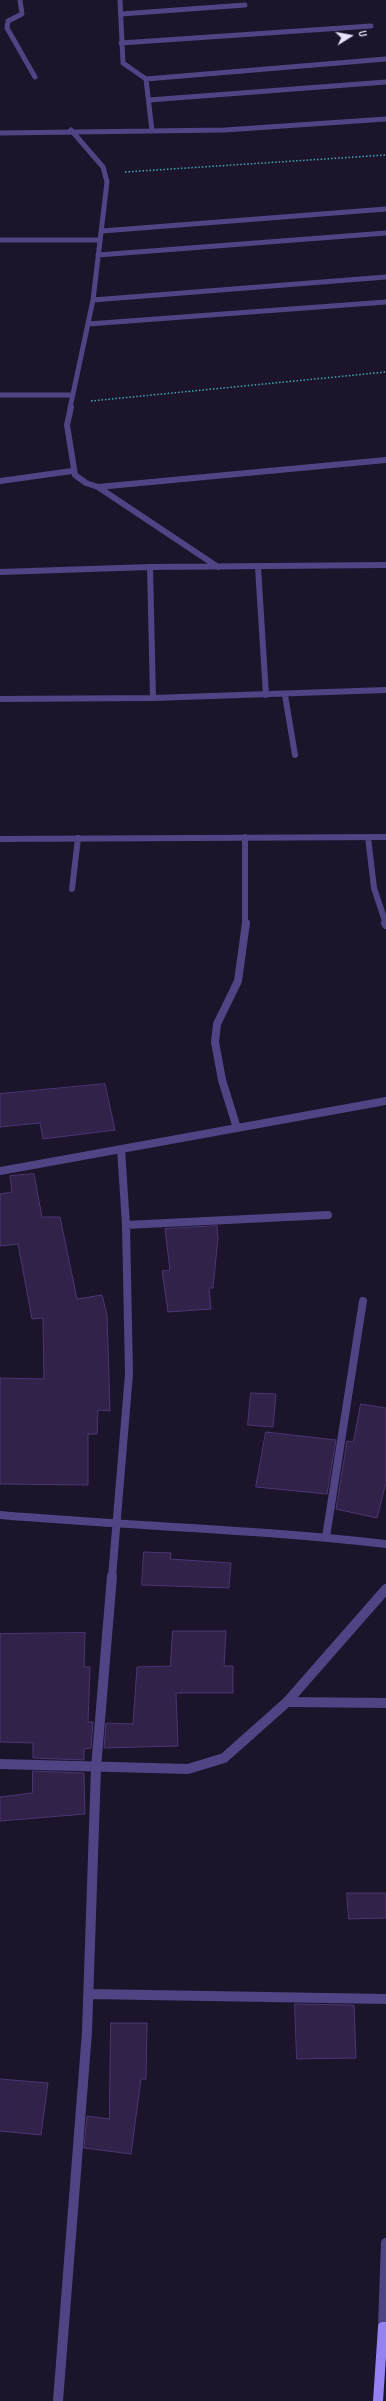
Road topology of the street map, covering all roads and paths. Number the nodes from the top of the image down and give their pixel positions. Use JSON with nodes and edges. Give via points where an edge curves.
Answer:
{"nodes":[{"id":1,"x":20,"y":0,"type":"edge"},
{"id":2,"x":120,"y":0,"type":"edge"},
{"id":3,"x":245,"y":5,"type":"dead end"},
{"id":4,"x":120,"y":14,"type":"junction"},
{"id":5,"x":371,"y":26,"type":"dead end"},
{"id":6,"x":121,"y":43,"type":"junction"},
{"id":7,"x":386,"y":60,"type":"edge"},
{"id":8,"x":35,"y":77,"type":"dead end"},
{"id":9,"x":146,"y":79,"type":"junction"},
{"id":10,"x":386,"y":82,"type":"edge"},
{"id":11,"x":148,"y":100,"type":"junction"},
{"id":12,"x":386,"y":119,"type":"edge"},
{"id":13,"x":71,"y":130,"type":"junction"},
{"id":14,"x":152,"y":131,"type":"junction"},
{"id":15,"x":0,"y":133,"type":"edge"},
{"id":16,"x":386,"y":155,"type":"edge"},
{"id":17,"x":105,"y":174,"type":"junction"},
{"id":18,"x":386,"y":210,"type":"edge"},
{"id":19,"x":102,"y":231,"type":"junction"},
{"id":20,"x":386,"y":233,"type":"edge"},
{"id":21,"x":0,"y":240,"type":"edge"},
{"id":22,"x":100,"y":240,"type":"junction"},
{"id":23,"x":98,"y":255,"type":"junction"},
{"id":24,"x":386,"y":277,"type":"edge"},
{"id":25,"x":93,"y":300,"type":"junction"},
{"id":26,"x":386,"y":302,"type":"edge"},
{"id":27,"x":88,"y":324,"type":"junction"},
{"id":28,"x":386,"y":372,"type":"edge"},
{"id":29,"x":0,"y":395,"type":"edge"},
{"id":30,"x":72,"y":395,"type":"junction"},
{"id":31,"x":71,"y":403,"type":"junction"},
{"id":32,"x":386,"y":460,"type":"edge"},
{"id":33,"x":72,"y":471,"type":"junction"},
{"id":34,"x":0,"y":481,"type":"edge"},
{"id":35,"x":98,"y":488,"type":"junction"},
{"id":36,"x":386,"y":565,"type":"edge"},
{"id":37,"x":150,"y":567,"type":"junction"},
{"id":38,"x":218,"y":567,"type":"junction"},
{"id":39,"x":258,"y":567,"type":"junction"},
{"id":40,"x":0,"y":572,"type":"edge"},
{"id":41,"x":386,"y":690,"type":"edge"},
{"id":42,"x":266,"y":695,"type":"junction"},
{"id":43,"x":285,"y":695,"type":"junction"},
{"id":44,"x":0,"y":698,"type":"edge"},
{"id":45,"x":153,"y":698,"type":"junction"},
{"id":46,"x":295,"y":755,"type":"dead end"},
{"id":47,"x":245,"y":837,"type":"junction"},
{"id":48,"x":368,"y":837,"type":"junction"},
{"id":49,"x":386,"y":837,"type":"edge"},
{"id":50,"x":78,"y":838,"type":"junction"},
{"id":51,"x":0,"y":839,"type":"edge"},
{"id":52,"x":72,"y":889,"type":"dead end"},
{"id":53,"x":386,"y":925,"type":"edge"},
{"id":54,"x":386,"y":1101,"type":"edge"},
{"id":55,"x":237,"y":1128,"type":"junction"},
{"id":56,"x":121,"y":1149,"type":"junction"},
{"id":57,"x":0,"y":1171,"type":"edge"},
{"id":58,"x":328,"y":1215,"type":"dead end"},
{"id":59,"x":126,"y":1225,"type":"junction"},
{"id":60,"x":363,"y":1301,"type":"dead end"},
{"id":61,"x":0,"y":1515,"type":"edge"},
{"id":62,"x":117,"y":1525,"type":"junction"},
{"id":63,"x":326,"y":1537,"type":"junction"},
{"id":64,"x":386,"y":1544,"type":"edge"},
{"id":65,"x":386,"y":1589,"type":"edge"},
{"id":66,"x":287,"y":1702,"type":"junction"},
{"id":67,"x":386,"y":1703,"type":"edge"},
{"id":68,"x":0,"y":1764,"type":"edge"},
{"id":69,"x":96,"y":1768,"type":"junction"},
{"id":70,"x":89,"y":1994,"type":"junction"},
{"id":71,"x":386,"y":1999,"type":"edge"},
{"id":72,"x":386,"y":2243,"type":"edge"},
{"id":73,"x":384,"y":2327,"type":"edge"},
{"id":74,"x":58,"y":2401,"type":"edge"},
{"id":75,"x":378,"y":2401,"type":"edge"}],
"edges":[{"from":1,"to":8,"type":"street","via":[[22,14],[8,21],[7,28]]},
{"from":2,"to":4,"type":"street"},
{"from":3,"to":4,"type":"street"},
{"from":4,"to":6,"type":"street"},
{"from":5,"to":6,"type":"street"},
{"from":6,"to":9,"type":"street","via":[[123,63]]},
{"from":7,"to":9,"type":"street"},
{"from":9,"to":11,"type":"street"},
{"from":10,"to":11,"type":"street"},
{"from":11,"to":14,"type":"street"},
{"from":12,"to":14,"type":"street","via":[[225,130]]},
{"from":13,"to":14,"type":"street"},
{"from":13,"to":15,"type":"street"},
{"from":13,"to":17,"type":"street","via":[[103,167]]},
{"from":16,"to":17,"type":"path"},
{"from":17,"to":19,"type":"street","via":[[107,182]]},
{"from":18,"to":19,"type":"street"},
{"from":19,"to":22,"type":"street"},
{"from":20,"to":23,"type":"street"},
{"from":21,"to":22,"type":"street"},
{"from":22,"to":23,"type":"street"},
{"from":23,"to":25,"type":"street"},
{"from":24,"to":25,"type":"street"},
{"from":25,"to":27,"type":"street"},
{"from":26,"to":27,"type":"street"},
{"from":27,"to":30,"type":"street"},
{"from":28,"to":31,"type":"path"},
{"from":29,"to":30,"type":"street"},
{"from":30,"to":31,"type":"street"},
{"from":31,"to":33,"type":"street","via":[[67,425]]},
{"from":32,"to":35,"type":"street"},
{"from":33,"to":34,"type":"street"},
{"from":33,"to":35,"type":"street","via":[[83,482]]},
{"from":35,"to":38,"type":"street"},
{"from":36,"to":39,"type":"street"},
{"from":37,"to":38,"type":"street"},
{"from":37,"to":40,"type":"street"},
{"from":37,"to":45,"type":"street"},
{"from":38,"to":39,"type":"street"},
{"from":39,"to":42,"type":"street"},
{"from":41,"to":43,"type":"street"},
{"from":42,"to":43,"type":"street"},
{"from":42,"to":45,"type":"street"},
{"from":43,"to":46,"type":"street"},
{"from":44,"to":45,"type":"street"},
{"from":47,"to":48,"type":"street"},
{"from":47,"to":50,"type":"street"},
{"from":47,"to":55,"type":"street","via":[[245,927],[240,975],[234,994],[216,1029],[217,1058]]},
{"from":48,"to":49,"type":"street"},
{"from":48,"to":53,"type":"street","via":[[374,888]]},
{"from":50,"to":51,"type":"street"},
{"from":50,"to":52,"type":"street"},
{"from":54,"to":55,"type":"street"},
{"from":55,"to":56,"type":"street"},
{"from":56,"to":57,"type":"street"},
{"from":56,"to":59,"type":"street"},
{"from":58,"to":59,"type":"street"},
{"from":59,"to":62,"type":"street","via":[[129,1374]]},
{"from":60,"to":63,"type":"street"},
{"from":61,"to":62,"type":"street"},
{"from":62,"to":63,"type":"street"},
{"from":62,"to":69,"type":"street"},
{"from":63,"to":64,"type":"street"},
{"from":65,"to":66,"type":"street"},
{"from":66,"to":67,"type":"street"},
{"from":66,"to":69,"type":"street","via":[[224,1758],[188,1769]]},
{"from":68,"to":69,"type":"street"},
{"from":69,"to":70,"type":"street"},
{"from":70,"to":71,"type":"street"},
{"from":70,"to":74,"type":"street"},
{"from":72,"to":73,"type":"street"},
{"from":73,"to":75,"type":"main road"}]}
